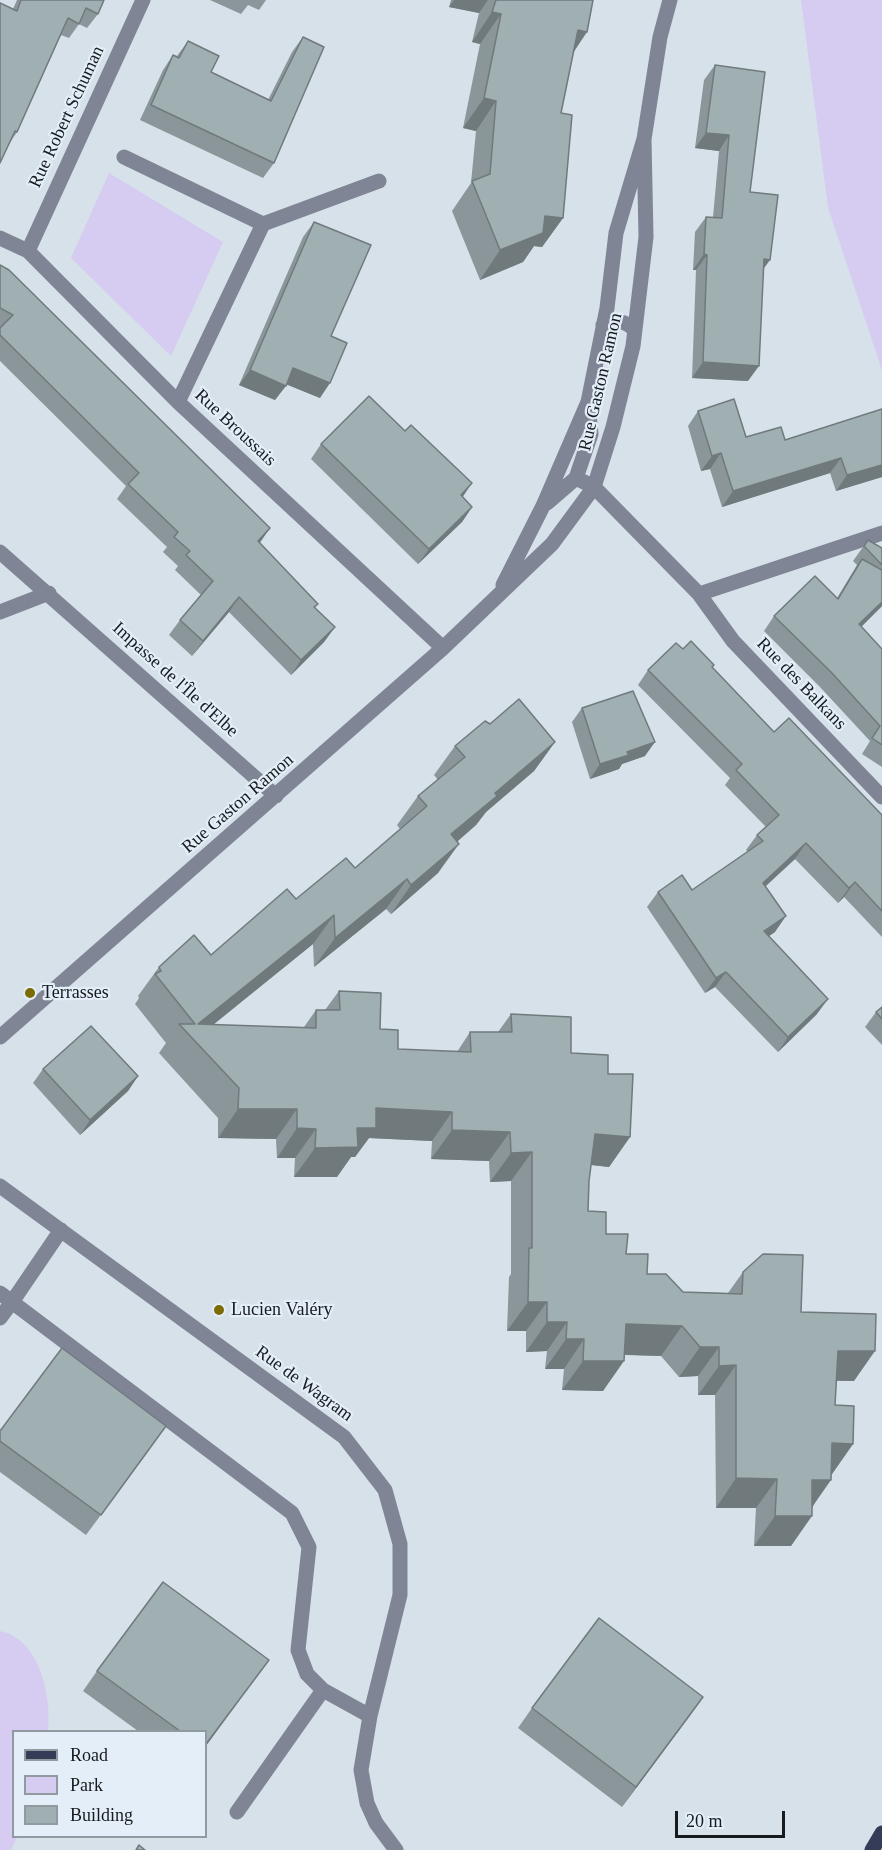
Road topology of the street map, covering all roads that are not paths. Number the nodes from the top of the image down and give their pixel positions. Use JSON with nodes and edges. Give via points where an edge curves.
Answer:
{"nodes":[{"id":1,"x":143,"y":0,"type":"edge"},
{"id":2,"x":670,"y":0,"type":"edge"},
{"id":3,"x":644,"y":140,"type":"junction"},
{"id":4,"x":124,"y":157,"type":"dead end"},
{"id":5,"x":379,"y":182,"type":"dead end"},
{"id":6,"x":263,"y":224,"type":"junction"},
{"id":7,"x":0,"y":238,"type":"edge"},
{"id":8,"x":28,"y":251,"type":"junction"},
{"id":9,"x":603,"y":325,"type":"junction"},
{"id":10,"x":635,"y":330,"type":"junction"},
{"id":11,"x":178,"y":402,"type":"junction"},
{"id":12,"x":588,"y":402,"type":"junction"},
{"id":13,"x":576,"y":478,"type":"junction"},
{"id":14,"x":594,"y":487,"type":"junction"},
{"id":15,"x":543,"y":506,"type":"junction"},
{"id":16,"x":882,"y":533,"type":"edge"},
{"id":17,"x":0,"y":552,"type":"edge"},
{"id":18,"x":49,"y":593,"type":"junction"},
{"id":19,"x":699,"y":594,"type":"junction"},
{"id":20,"x":498,"y":596,"type":"junction"},
{"id":21,"x":0,"y":612,"type":"edge"},
{"id":22,"x":444,"y":648,"type":"junction"},
{"id":23,"x":276,"y":796,"type":"junction"},
{"id":24,"x":882,"y":797,"type":"edge"},
{"id":25,"x":0,"y":1037,"type":"edge"},
{"id":26,"x":0,"y":1186,"type":"edge"},
{"id":27,"x":61,"y":1230,"type":"junction"},
{"id":28,"x":6,"y":1297,"type":"edge"},
{"id":29,"x":0,"y":1318,"type":"edge"},
{"id":30,"x":323,"y":1690,"type":"junction"},
{"id":31,"x":370,"y":1716,"type":"junction"},
{"id":32,"x":237,"y":1812,"type":"dead end"},
{"id":33,"x":882,"y":1833,"type":"edge"},
{"id":34,"x":396,"y":1850,"type":"edge"},
{"id":35,"x":872,"y":1850,"type":"edge"}],
"edges":[{"from":1,"to":8,"type":"street","name":"Rue Robert Schuman"},
{"from":2,"to":3,"type":"street","name":"Rue Gaston Ramon","via":[[660,37]]},
{"from":3,"to":9,"type":"street","name":"Rue Gaston Ramon","via":[[616,233]]},
{"from":3,"to":10,"type":"street","name":"Rue Gaston Ramon","via":[[646,237]]},
{"from":4,"to":6,"type":"street"},
{"from":5,"to":6,"type":"street"},
{"from":6,"to":11,"type":"street"},
{"from":7,"to":8,"type":"street","name":"Rue Broussais"},
{"from":8,"to":11,"type":"street","name":"Rue Broussais"},
{"from":9,"to":10,"type":"street","via":[[622,321]]},
{"from":9,"to":12,"type":"street","name":"Rue Gaston Ramon"},
{"from":10,"to":14,"type":"street","name":"Rue Gaston Ramon","via":[[613,427]]},
{"from":11,"to":22,"type":"street","name":"Rue Broussais"},
{"from":12,"to":13,"type":"street","via":[[591,434]]},
{"from":12,"to":15,"type":"street","name":"Rue Gaston Ramon"},
{"from":13,"to":14,"type":"street","name":"Rue des Balkans"},
{"from":13,"to":15,"type":"street"},
{"from":14,"to":19,"type":"street","name":"Rue des Balkans"},
{"from":14,"to":20,"type":"street","name":"Rue Gaston Ramon","via":[[552,544]]},
{"from":15,"to":20,"type":"street","name":"Rue Gaston Ramon"},
{"from":16,"to":19,"type":"street"},
{"from":17,"to":18,"type":"street","name":"Impasse de l'Île d'Elbe"},
{"from":18,"to":21,"type":"street"},
{"from":18,"to":23,"type":"street","name":"Impasse de l'Île d'Elbe"},
{"from":19,"to":24,"type":"street","name":"Rue des Balkans","via":[[733,641]]},
{"from":20,"to":22,"type":"street","name":"Rue Gaston Ramon"},
{"from":22,"to":23,"type":"street","name":"Rue Gaston Ramon"},
{"from":23,"to":25,"type":"street","name":"Rue Gaston Ramon"},
{"from":26,"to":27,"type":"street","name":"Rue de Wagram"},
{"from":27,"to":28,"type":"street"},
{"from":27,"to":31,"type":"street","name":"Rue de Wagram","via":[[344,1437],[385,1490],[400,1544],[400,1595]]},
{"from":28,"to":29,"type":"street"},
{"from":28,"to":30,"type":"street","via":[[292,1513],[309,1548],[298,1650],[308,1674]]},
{"from":30,"to":31,"type":"street"},
{"from":30,"to":32,"type":"street"},
{"from":31,"to":34,"type":"street","name":"Rue de Wagram","via":[[362,1770],[367,1803]]},
{"from":33,"to":35,"type":"main road"}]}
